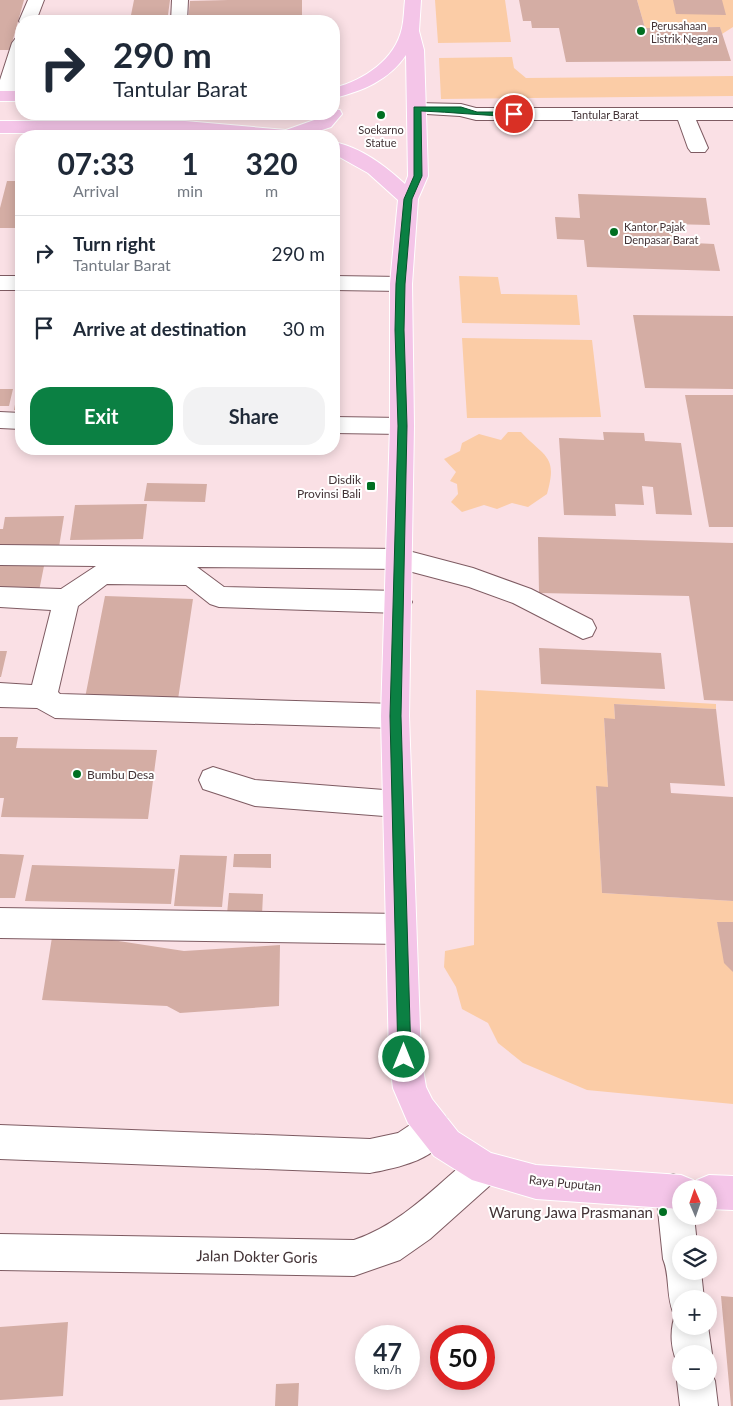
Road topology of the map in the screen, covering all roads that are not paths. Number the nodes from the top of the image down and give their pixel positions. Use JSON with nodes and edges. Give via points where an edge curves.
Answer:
{"nodes":[{"id":1,"x":36,"y":0,"type":"edge"},
{"id":2,"x":180,"y":0,"type":"edge"},
{"id":3,"x":413,"y":0,"type":"edge"},
{"id":4,"x":30,"y":15,"type":"edge"},
{"id":5,"x":179,"y":15,"type":"edge"},
{"id":6,"x":410,"y":31,"type":"junction"},
{"id":7,"x":15,"y":67,"type":"edge"},
{"id":8,"x":340,"y":90,"type":"edge"},
{"id":9,"x":8,"y":96,"type":"edge"},
{"id":10,"x":417,"y":114,"type":"junction"},
{"id":11,"x":685,"y":114,"type":"junction"},
{"id":12,"x":733,"y":114,"type":"edge"},
{"id":13,"x":327,"y":120,"type":"edge"},
{"id":14,"x":0,"y":127,"type":"edge"},
{"id":15,"x":220,"y":130,"type":"edge"},
{"id":16,"x":306,"y":130,"type":"edge"},
{"id":17,"x":698,"y":148,"type":"dead end"},
{"id":18,"x":340,"y":150,"type":"edge"},
{"id":19,"x":408,"y":199,"type":"junction"},
{"id":20,"x":15,"y":283,"type":"edge"},
{"id":21,"x":340,"y":283,"type":"edge"},
{"id":22,"x":0,"y":284,"type":"edge"},
{"id":23,"x":401,"y":284,"type":"junction"},
{"id":24,"x":0,"y":420,"type":"edge"},
{"id":25,"x":15,"y":421,"type":"edge"},
{"id":26,"x":340,"y":425,"type":"edge"},
{"id":27,"x":402,"y":426,"type":"junction"},
{"id":28,"x":0,"y":556,"type":"edge"},
{"id":29,"x":401,"y":559,"type":"junction"},
{"id":30,"x":0,"y":597,"type":"edge"},
{"id":31,"x":66,"y":600,"type":"junction"},
{"id":32,"x":399,"y":602,"type":"junction"},
{"id":33,"x":583,"y":628,"type":"dead end"},
{"id":34,"x":0,"y":695,"type":"edge"},
{"id":35,"x":43,"y":697,"type":"junction"},
{"id":36,"x":395,"y":716,"type":"junction"},
{"id":37,"x":213,"y":780,"type":"dead end"},
{"id":38,"x":397,"y":804,"type":"junction"},
{"id":39,"x":0,"y":924,"type":"edge"},
{"id":40,"x":401,"y":929,"type":"junction"},
{"id":41,"x":434,"y":1129,"type":"junction"},
{"id":42,"x":0,"y":1142,"type":"edge"},
{"id":43,"x":484,"y":1168,"type":"junction"},
{"id":44,"x":672,"y":1192,"type":"edge"},
{"id":45,"x":718,"y":1192,"type":"edge"},
{"id":46,"x":733,"y":1193,"type":"edge"},
{"id":47,"x":0,"y":1252,"type":"edge"},
{"id":48,"x":697,"y":1390,"type":"edge"},
{"id":49,"x":699,"y":1406,"type":"edge"}],
"edges":[{"from":1,"to":4,"type":"street"},
{"from":2,"to":5,"type":"street"},
{"from":3,"to":6,"type":"main road"},
{"from":6,"to":8,"type":"main road","via":[[387,68],[364,84]]},
{"from":6,"to":10,"type":"main road","name":"Raya Puputan","via":[[415,50]]},
{"from":7,"to":9,"type":"street"},
{"from":10,"to":11,"type":"street","name":"Tantular Barat","via":[[461,120],[476,114]]},
{"from":10,"to":19,"type":"main road","name":"Raya Puputan","via":[[418,176]]},
{"from":11,"to":12,"type":"street","name":"Tantular Barat"},
{"from":11,"to":17,"type":"street"},
{"from":13,"to":16,"type":"main road"},
{"from":14,"to":15,"type":"main road","via":[[185,127]]},
{"from":18,"to":19,"type":"main road","via":[[363,160]]},
{"from":19,"to":23,"type":"main road","name":"Raya Puputan"},
{"from":20,"to":22,"type":"street"},
{"from":21,"to":23,"type":"street"},
{"from":23,"to":27,"type":"main road","name":"Raya Puputan"},
{"from":24,"to":25,"type":"street"},
{"from":26,"to":27,"type":"street"},
{"from":27,"to":29,"type":"main road","name":"Raya Puputan"},
{"from":28,"to":29,"type":"street"},
{"from":29,"to":32,"type":"main road","name":"Raya Puputan"},
{"from":29,"to":33,"type":"street","via":[[473,578],[514,593]]},
{"from":30,"to":31,"type":"street"},
{"from":31,"to":32,"type":"street","via":[[102,574],[190,575],[219,597]]},
{"from":31,"to":35,"type":"street"},
{"from":32,"to":36,"type":"main road","name":"Raya Puputan"},
{"from":34,"to":35,"type":"street"},
{"from":35,"to":36,"type":"street","via":[[55,706]]},
{"from":36,"to":38,"type":"main road","name":"Raya Puputan"},
{"from":37,"to":38,"type":"street","via":[[255,794]]},
{"from":38,"to":40,"type":"main road","name":"Raya Puputan"},
{"from":39,"to":40,"type":"street"},
{"from":40,"to":41,"type":"main road","name":"Raya Puputan","via":[[404,1057],[410,1088],[420,1111]]},
{"from":41,"to":42,"type":"street","via":[[405,1149],[370,1156]]},
{"from":41,"to":43,"type":"main road","name":"Raya Puputan","via":[[446,1144]]},
{"from":43,"to":44,"type":"main road","name":"Raya Puputan","via":[[536,1182]]},
{"from":43,"to":47,"type":"street","name":"Jalan Dokter Goris","via":[[417,1226],[387,1247],[354,1258]]},
{"from":45,"to":46,"type":"main road"},
{"from":48,"to":49,"type":"street"}]}
